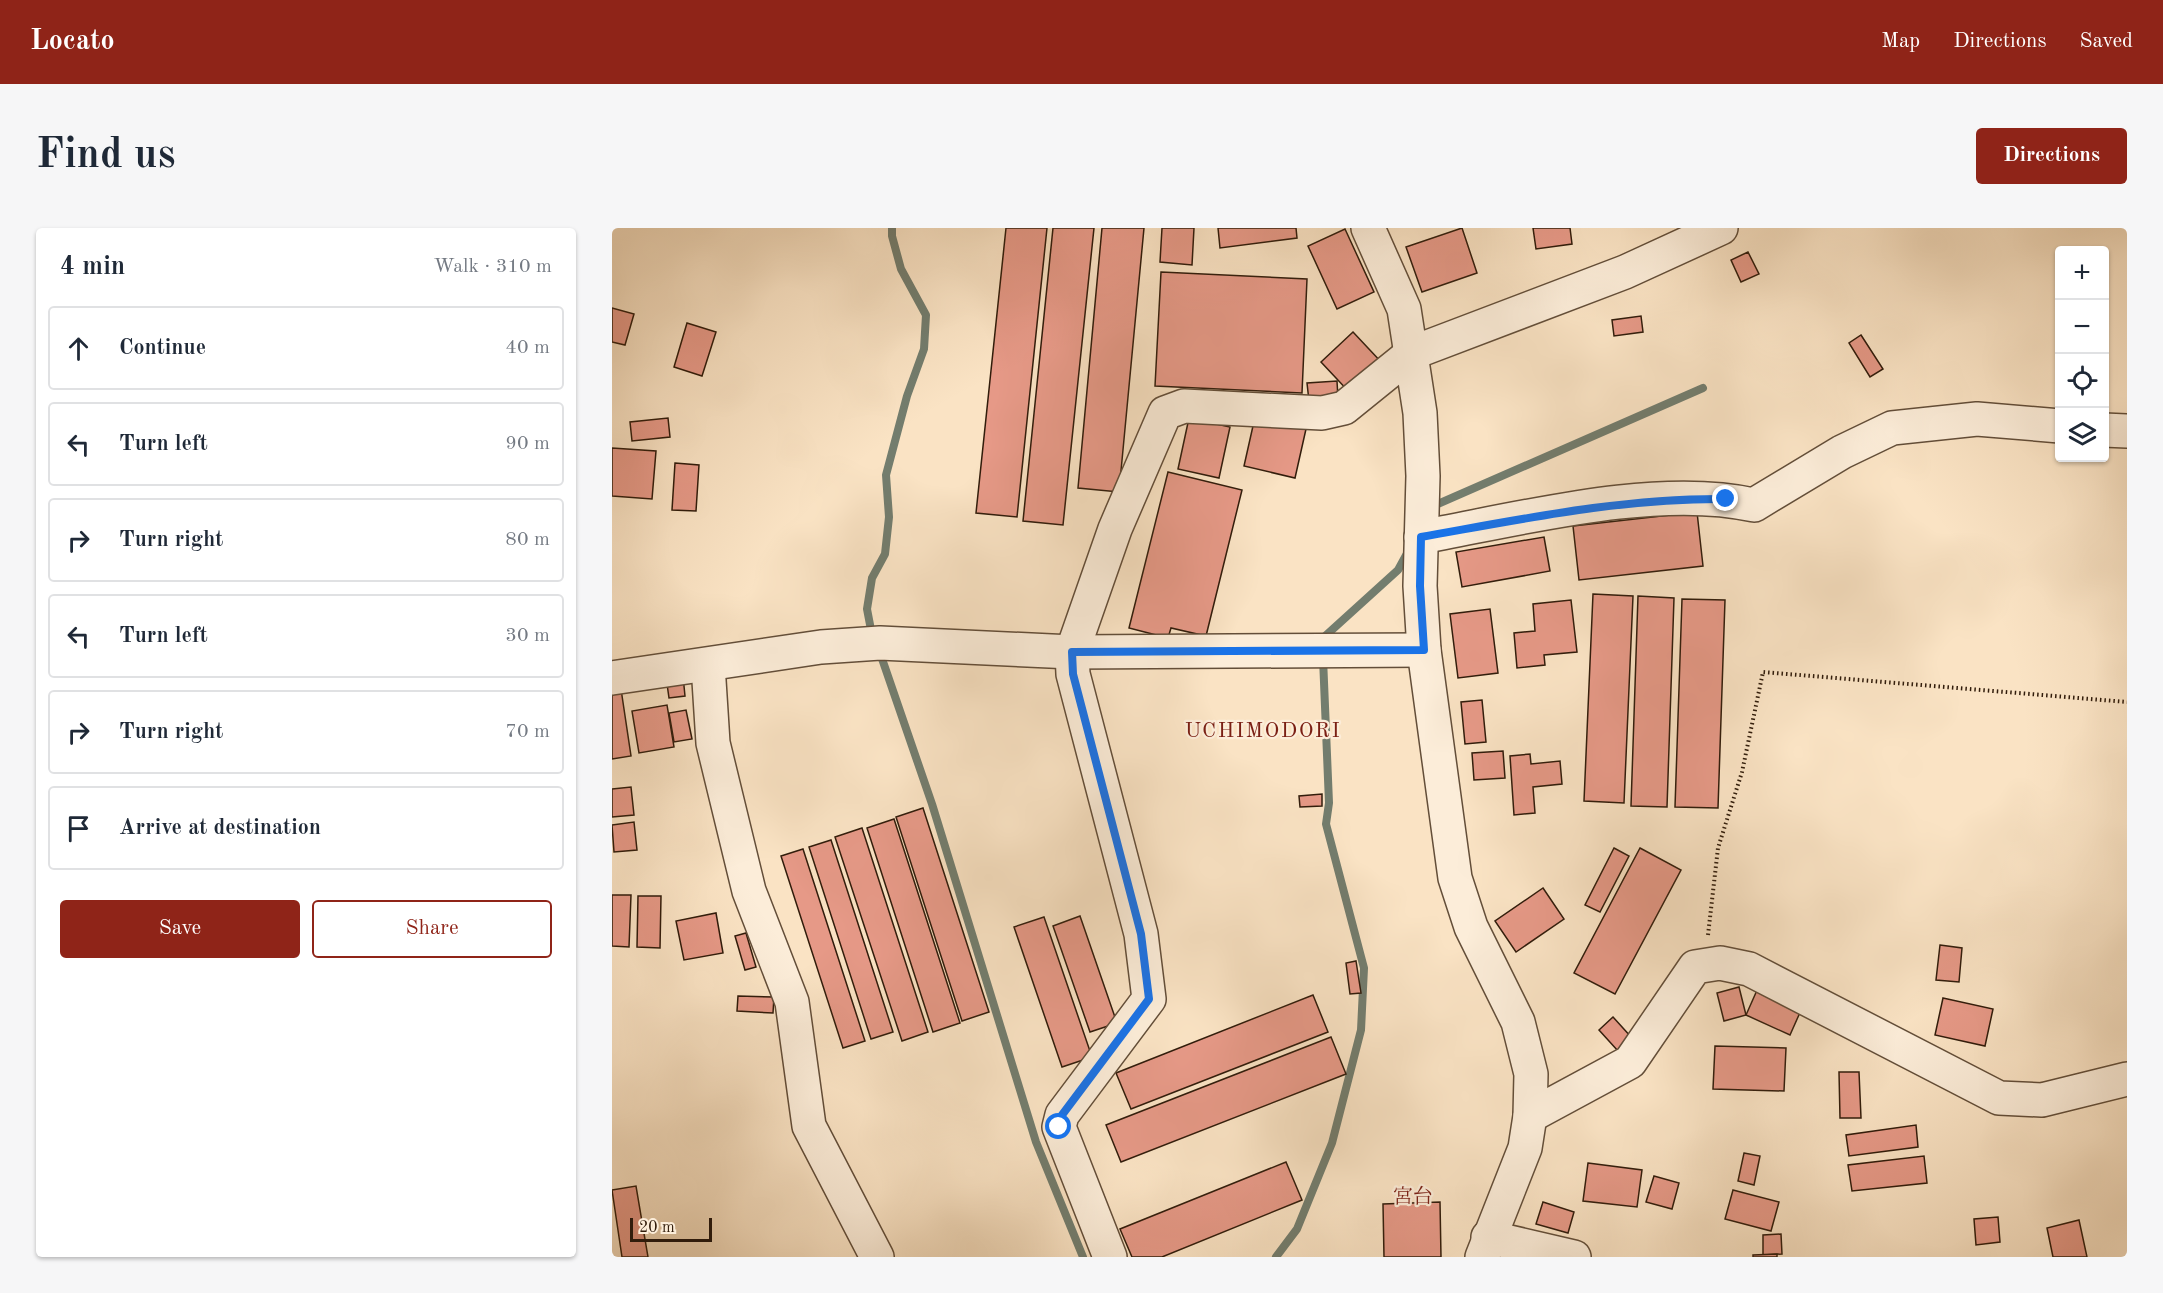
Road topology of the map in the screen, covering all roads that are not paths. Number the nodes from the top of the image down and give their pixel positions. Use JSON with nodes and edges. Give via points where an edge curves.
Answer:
{"nodes":[{"id":1,"x":1368,"y":228,"type":"edge"},
{"id":2,"x":1721,"y":228,"type":"edge"},
{"id":3,"x":1412,"y":353,"type":"junction"},
{"id":4,"x":2055,"y":426,"type":"edge"},
{"id":5,"x":2109,"y":430,"type":"edge"},
{"id":6,"x":2127,"y":431,"type":"edge"},
{"id":7,"x":1421,"y":537,"type":"junction"},
{"id":8,"x":1424,"y":650,"type":"junction"},
{"id":9,"x":1072,"y":652,"type":"junction"},
{"id":10,"x":708,"y":664,"type":"junction"},
{"id":11,"x":612,"y":678,"type":"edge"},
{"id":12,"x":2127,"y":1079,"type":"edge"},
{"id":13,"x":1530,"y":1116,"type":"junction"},
{"id":14,"x":1485,"y":1247,"type":"edge"},
{"id":15,"x":877,"y":1257,"type":"edge"},
{"id":16,"x":1110,"y":1257,"type":"edge"},
{"id":17,"x":1574,"y":1257,"type":"edge"}],
"edges":[{"from":1,"to":3,"type":"street","via":[[1404,309]]},
{"from":2,"to":3,"type":"street","via":[[1625,272]]},
{"from":3,"to":7,"type":"street","via":[[1420,413]]},
{"from":3,"to":9,"type":"street","via":[[1344,408],[1322,413],[1184,406],[1165,413],[1115,529]]},
{"from":4,"to":7,"type":"street","via":[[1977,419],[1892,428],[1842,452],[1754,505],[1726,499],[1670,498],[1608,504]]},
{"from":5,"to":6,"type":"street"},
{"from":7,"to":8,"type":"street"},
{"from":8,"to":9,"type":"street"},
{"from":8,"to":13,"type":"street","via":[[1455,878],[1471,927],[1518,1022],[1531,1074]]},
{"from":9,"to":10,"type":"street","via":[[880,643],[820,647]]},
{"from":9,"to":16,"type":"street","via":[[1073,674],[1141,934],[1149,999],[1062,1115],[1059,1127]]},
{"from":10,"to":11,"type":"street"},
{"from":10,"to":15,"type":"street","via":[[713,743],[749,891],[792,1002],[809,1126]]},
{"from":12,"to":13,"type":"street","via":[[2042,1100],[1999,1098],[1749,969],[1720,963],[1695,968],[1630,1062]]},
{"from":13,"to":14,"type":"street","via":[[1526,1148]]},
{"from":14,"to":17,"type":"street"}]}
